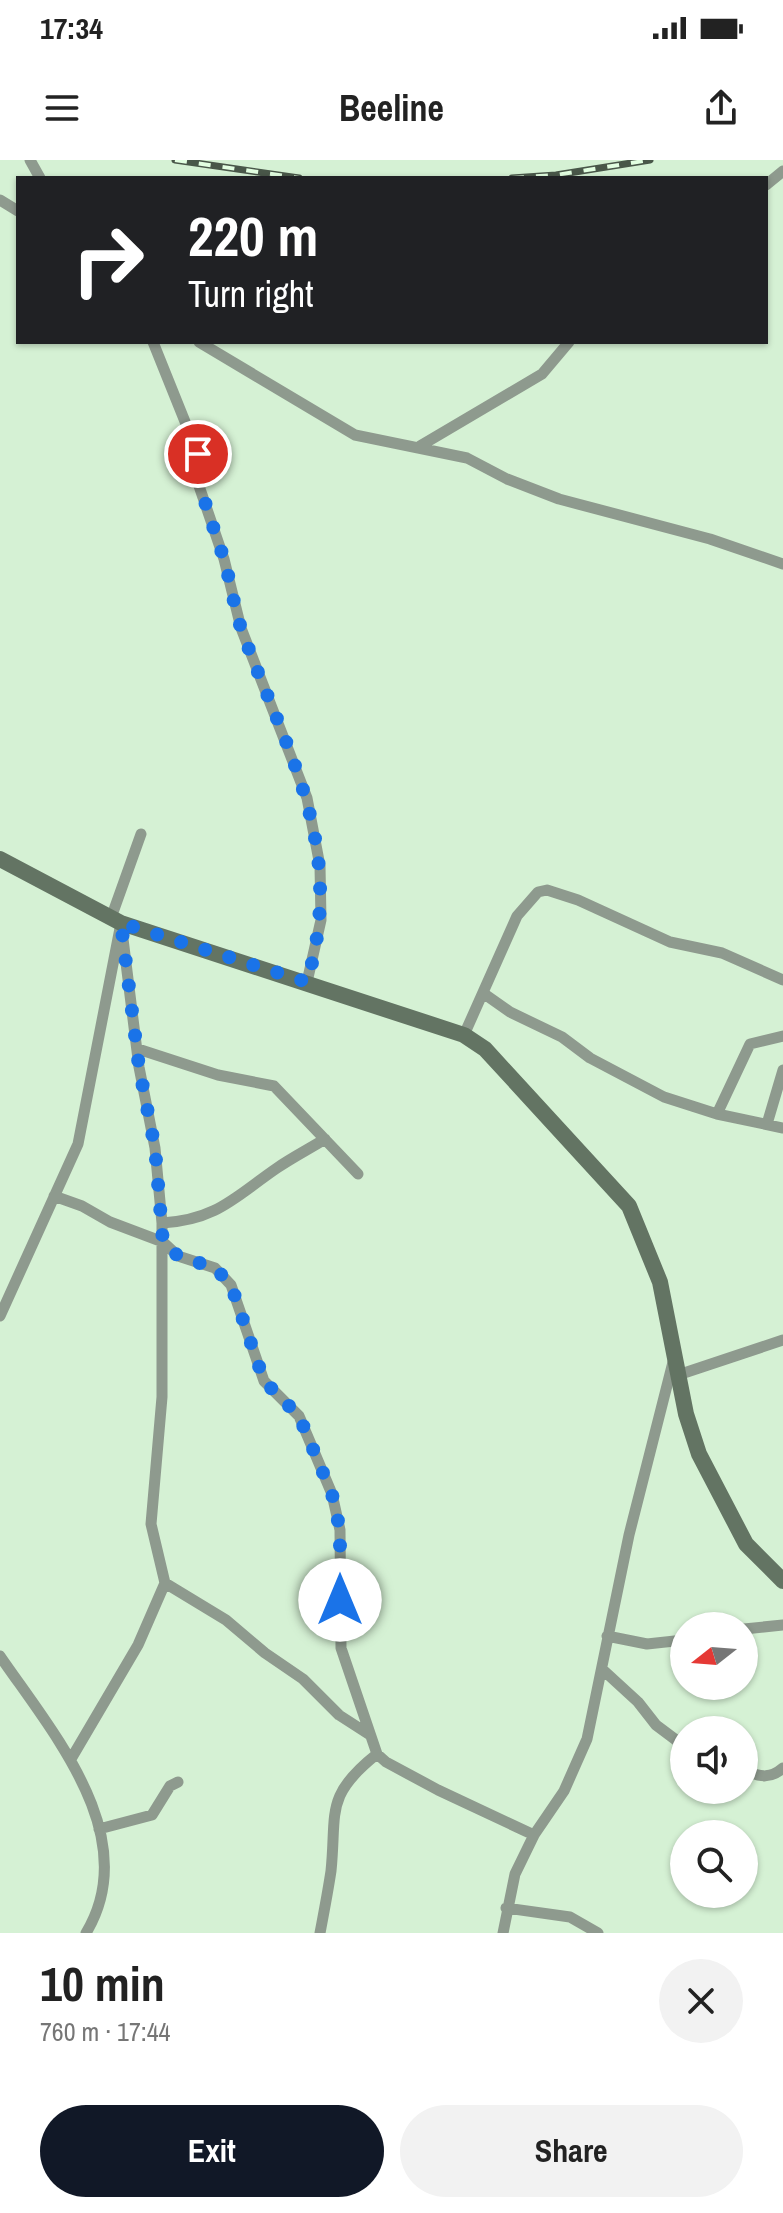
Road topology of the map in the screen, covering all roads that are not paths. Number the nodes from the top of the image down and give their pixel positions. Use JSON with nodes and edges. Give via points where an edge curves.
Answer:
{"nodes":[{"id":1,"x":154,"y":344,"type":"edge"},
{"id":2,"x":202,"y":344,"type":"edge"},
{"id":3,"x":567,"y":344,"type":"edge"},
{"id":4,"x":420,"y":446,"type":"junction"},
{"id":5,"x":783,"y":564,"type":"edge"},
{"id":6,"x":141,"y":834,"type":"dead end"},
{"id":7,"x":0,"y":859,"type":"edge"},
{"id":8,"x":116,"y":920,"type":"junction"},
{"id":9,"x":783,"y":980,"type":"edge"},
{"id":10,"x":307,"y":982,"type":"junction"},
{"id":11,"x":483,"y":993,"type":"junction"},
{"id":12,"x":464,"y":1035,"type":"junction"},
{"id":13,"x":783,"y":1036,"type":"edge"},
{"id":14,"x":138,"y":1049,"type":"junction"},
{"id":15,"x":783,"y":1070,"type":"edge"},
{"id":16,"x":717,"y":1114,"type":"junction"},
{"id":17,"x":767,"y":1124,"type":"junction"},
{"id":18,"x":783,"y":1128,"type":"edge"},
{"id":19,"x":325,"y":1139,"type":"junction"},
{"id":20,"x":358,"y":1174,"type":"dead end"},
{"id":21,"x":54,"y":1196,"type":"junction"},
{"id":22,"x":162,"y":1223,"type":"junction"},
{"id":23,"x":163,"y":1242,"type":"junction"},
{"id":24,"x":0,"y":1316,"type":"edge"},
{"id":25,"x":783,"y":1340,"type":"edge"},
{"id":26,"x":675,"y":1358,"type":"junction"},
{"id":27,"x":678,"y":1375,"type":"junction"},
{"id":28,"x":783,"y":1581,"type":"edge"},
{"id":29,"x":165,"y":1583,"type":"junction"},
{"id":30,"x":783,"y":1625,"type":"edge"},
{"id":31,"x":758,"y":1628,"type":"edge"},
{"id":32,"x":607,"y":1636,"type":"junction"},
{"id":33,"x":670,"y":1642,"type":"edge"},
{"id":34,"x":0,"y":1656,"type":"edge"},
{"id":35,"x":602,"y":1669,"type":"junction"},
{"id":36,"x":370,"y":1735,"type":"junction"},
{"id":37,"x":670,"y":1736,"type":"edge"},
{"id":38,"x":377,"y":1754,"type":"junction"},
{"id":39,"x":71,"y":1759,"type":"junction"},
{"id":40,"x":783,"y":1768,"type":"edge"},
{"id":41,"x":758,"y":1776,"type":"edge"},
{"id":42,"x":178,"y":1782,"type":"dead end"},
{"id":43,"x":99,"y":1829,"type":"junction"},
{"id":44,"x":534,"y":1835,"type":"junction"},
{"id":45,"x":506,"y":1908,"type":"junction"},
{"id":46,"x":86,"y":1933,"type":"edge"},
{"id":47,"x":320,"y":1933,"type":"edge"},
{"id":48,"x":503,"y":1933,"type":"edge"},
{"id":49,"x":598,"y":1933,"type":"edge"}],
"edges":[{"from":1,"to":10,"type":"street","via":[[198,454],[198,483],[241,628],[307,798],[320,866],[321,920]]},
{"from":2,"to":4,"type":"street","via":[[355,435]]},
{"from":3,"to":4,"type":"street","via":[[542,374]]},
{"from":4,"to":5,"type":"street","via":[[467,458],[559,499],[650,521]]},
{"from":6,"to":8,"type":"street"},
{"from":7,"to":8,"type":"street"},
{"from":8,"to":10,"type":"street"},
{"from":8,"to":14,"type":"street"},
{"from":8,"to":21,"type":"street","via":[[78,1144]]},
{"from":9,"to":11,"type":"street","via":[[722,953],[670,942],[547,890],[538,892],[517,916]]},
{"from":10,"to":12,"type":"street"},
{"from":11,"to":12,"type":"street"},
{"from":11,"to":16,"type":"street","via":[[640,1086]]},
{"from":12,"to":26,"type":"street","via":[[485,1049],[629,1206],[660,1282]]},
{"from":13,"to":16,"type":"street","via":[[750,1044]]},
{"from":14,"to":19,"type":"street","via":[[218,1075],[274,1086]]},
{"from":14,"to":22,"type":"street"},
{"from":15,"to":17,"type":"street"},
{"from":16,"to":17,"type":"street"},
{"from":17,"to":18,"type":"street"},
{"from":19,"to":20,"type":"street"},
{"from":19,"to":22,"type":"street","via":[[236,1200]]},
{"from":21,"to":23,"type":"street"},
{"from":21,"to":24,"type":"street"},
{"from":22,"to":23,"type":"street"},
{"from":23,"to":29,"type":"street","via":[[162,1397],[151,1524]]},
{"from":23,"to":36,"type":"street","via":[[178,1256],[215,1268],[231,1285],[264,1381],[299,1416],[322,1468],[340,1530],[341,1648]]},
{"from":25,"to":27,"type":"street"},
{"from":26,"to":27,"type":"street"},
{"from":26,"to":32,"type":"street"},
{"from":27,"to":28,"type":"street","via":[[699,1454],[730,1518],[746,1544]]},
{"from":29,"to":36,"type":"street","via":[[226,1620]]},
{"from":29,"to":39,"type":"street","via":[[138,1645]]},
{"from":30,"to":31,"type":"street"},
{"from":32,"to":33,"type":"street","via":[[647,1644]]},
{"from":32,"to":35,"type":"street"},
{"from":34,"to":39,"type":"street"},
{"from":35,"to":37,"type":"street"},
{"from":35,"to":44,"type":"street","via":[[579,1764]]},
{"from":36,"to":38,"type":"street"},
{"from":38,"to":44,"type":"street","via":[[438,1790]]},
{"from":38,"to":47,"type":"street","via":[[344,1786],[333,1812]]},
{"from":39,"to":43,"type":"street","via":[[91,1796]]},
{"from":40,"to":41,"type":"street","via":[[773,1776]]},
{"from":42,"to":43,"type":"street","via":[[152,1815]]},
{"from":43,"to":46,"type":"street","via":[[102,1890],[97,1916]]},
{"from":44,"to":45,"type":"street"},
{"from":45,"to":48,"type":"street"},
{"from":45,"to":49,"type":"street","via":[[570,1917]]}]}
